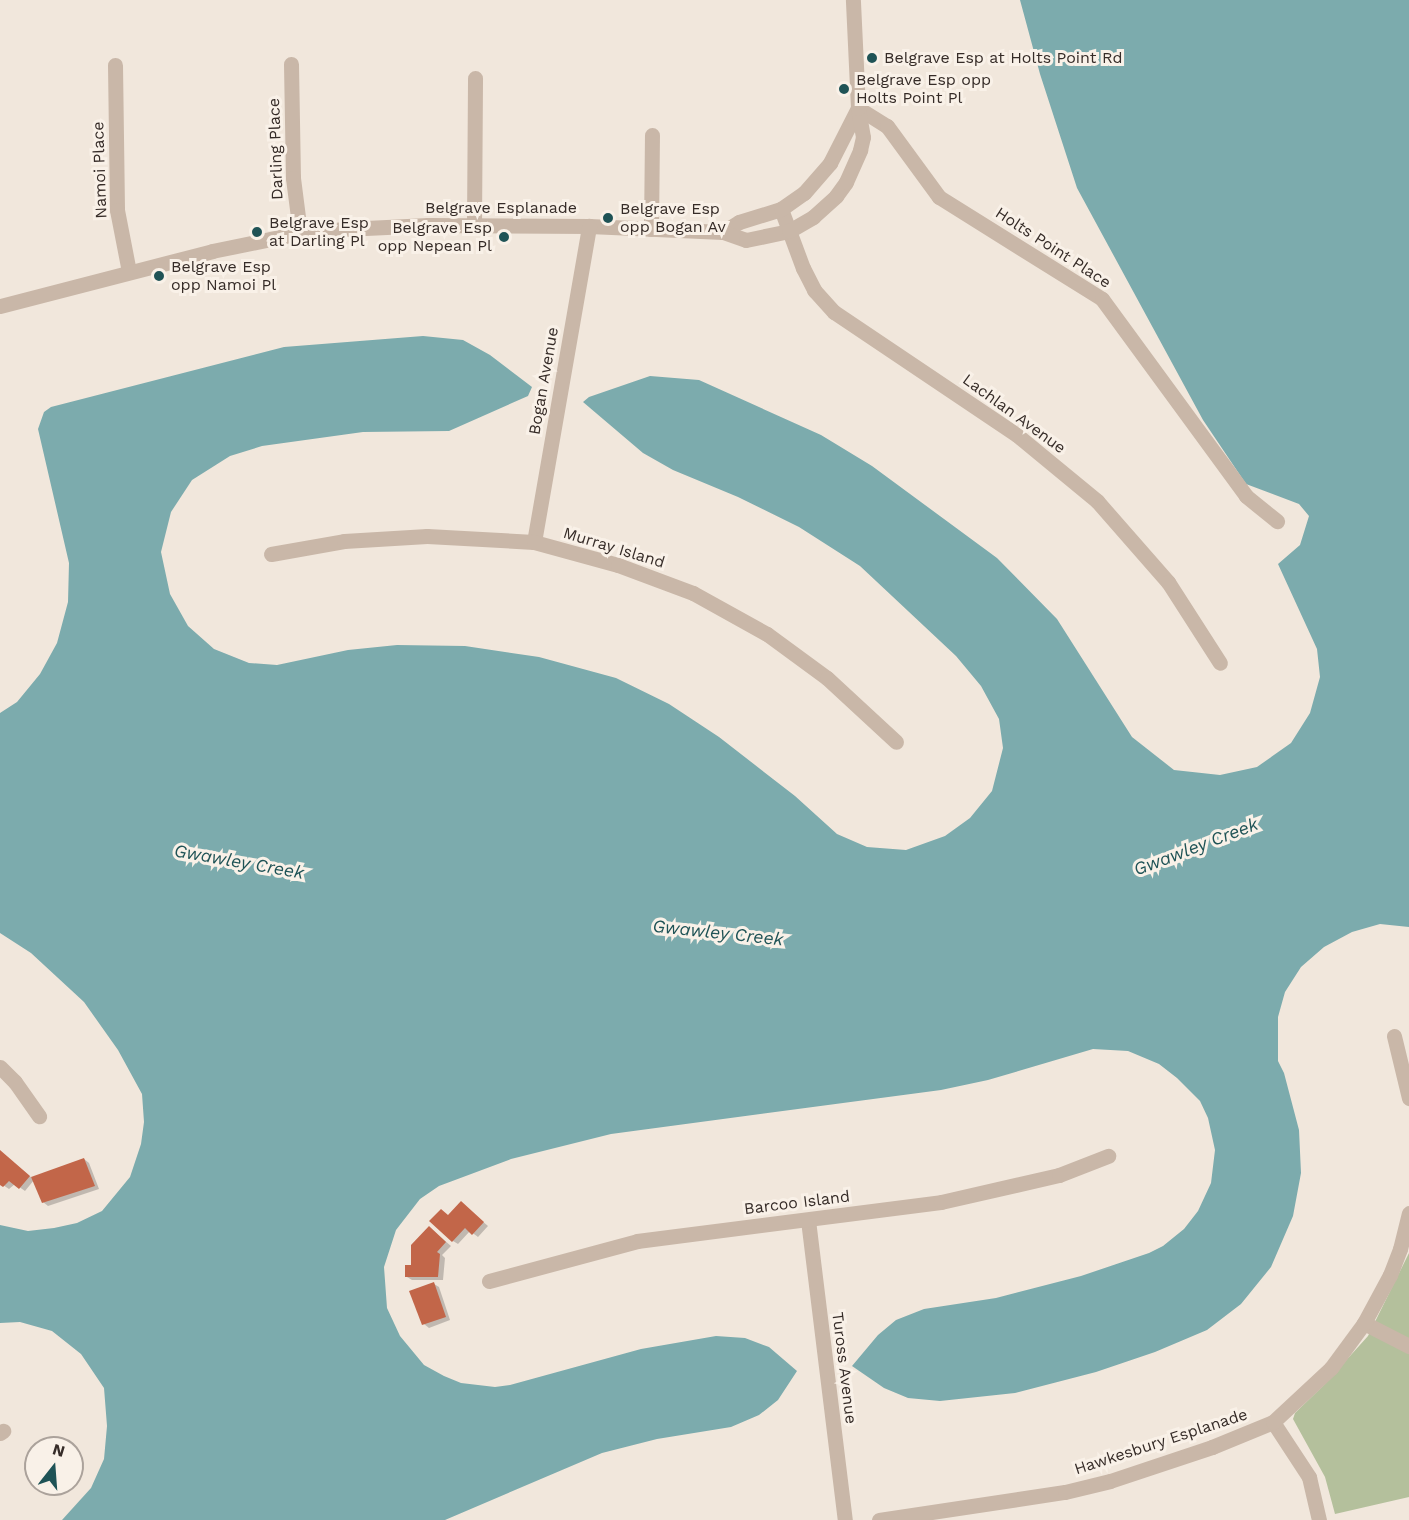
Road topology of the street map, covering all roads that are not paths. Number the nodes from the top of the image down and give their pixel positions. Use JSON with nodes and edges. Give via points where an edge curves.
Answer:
{"nodes":[{"id":1,"x":853,"y":0,"type":"edge"},
{"id":2,"x":291,"y":64,"type":"dead end"},
{"id":3,"x":115,"y":65,"type":"dead end"},
{"id":4,"x":475,"y":78,"type":"dead end"},
{"id":5,"x":858,"y":108,"type":"junction"},
{"id":6,"x":652,"y":135,"type":"dead end"},
{"id":7,"x":781,"y":209,"type":"junction"},
{"id":8,"x":474,"y":225,"type":"junction"},
{"id":9,"x":589,"y":226,"type":"junction"},
{"id":10,"x":651,"y":229,"type":"junction"},
{"id":11,"x":789,"y":231,"type":"junction"},
{"id":12,"x":723,"y":232,"type":"junction"},
{"id":13,"x":300,"y":233,"type":"junction"},
{"id":14,"x":129,"y":272,"type":"junction"},
{"id":15,"x":0,"y":306,"type":"edge"},
{"id":16,"x":1277,"y":521,"type":"dead end"},
{"id":17,"x":534,"y":542,"type":"junction"},
{"id":18,"x":271,"y":554,"type":"dead end"},
{"id":19,"x":1220,"y":663,"type":"dead end"},
{"id":20,"x":896,"y":742,"type":"dead end"},
{"id":21,"x":1394,"y":1036,"type":"dead end"},
{"id":22,"x":0,"y":1067,"type":"edge"},
{"id":23,"x":1409,"y":1098,"type":"edge"},
{"id":24,"x":39,"y":1116,"type":"dead end"},
{"id":25,"x":1108,"y":1156,"type":"dead end"},
{"id":26,"x":1409,"y":1213,"type":"edge"},
{"id":27,"x":808,"y":1220,"type":"junction"},
{"id":28,"x":489,"y":1281,"type":"dead end"},
{"id":29,"x":1364,"y":1323,"type":"junction"},
{"id":30,"x":1409,"y":1346,"type":"edge"},
{"id":31,"x":1273,"y":1422,"type":"junction"},
{"id":32,"x":845,"y":1520,"type":"edge"},
{"id":33,"x":879,"y":1520,"type":"edge"},
{"id":34,"x":1319,"y":1520,"type":"edge"}],
"edges":[{"from":1,"to":5,"type":"street","name":"Belgrave Esplanade"},
{"from":2,"to":13,"type":"street","name":"Darling Place","via":[[292,178]]},
{"from":3,"to":14,"type":"street","name":"Namoi Place","via":[[117,210]]},
{"from":4,"to":8,"type":"street"},
{"from":5,"to":7,"type":"street","name":"Belgrave Esplanade","via":[[840,147],[820,176]]},
{"from":5,"to":11,"type":"street","name":"Belgrave Esplanade","via":[[863,137],[846,182],[822,210]]},
{"from":5,"to":16,"type":"street","name":"Holts Point Place","via":[[887,126],[939,197],[1102,298],[1246,496]]},
{"from":6,"to":10,"type":"street"},
{"from":7,"to":11,"type":"street","name":"Lachlan Avenue"},
{"from":7,"to":12,"type":"street","name":"Belgrave Esplanade","via":[[739,222]]},
{"from":8,"to":9,"type":"street","name":"Belgrave Esplanade"},
{"from":8,"to":13,"type":"street","name":"Belgrave Esplanade","via":[[384,226]]},
{"from":9,"to":10,"type":"street","name":"Belgrave Esplanade"},
{"from":9,"to":17,"type":"street","name":"Bogan Avenue"},
{"from":10,"to":12,"type":"street","name":"Belgrave Esplanade"},
{"from":11,"to":12,"type":"street","name":"Belgrave Esplanade","via":[[746,240]]},
{"from":11,"to":19,"type":"street","name":"Lachlan Avenue","via":[[814,290],[834,312],[1017,435],[1097,501],[1168,582]]},
{"from":13,"to":14,"type":"street","name":"Belgrave Esplanade"},
{"from":14,"to":15,"type":"street","name":"Belgrave Esplanade"},
{"from":17,"to":18,"type":"street","name":"Murray Island","via":[[427,536],[344,541]]},
{"from":17,"to":20,"type":"street","name":"Murray Island","via":[[618,565],[693,593],[767,634],[828,678]]},
{"from":21,"to":23,"type":"street"},
{"from":22,"to":24,"type":"street"},
{"from":25,"to":27,"type":"street","name":"Barcoo Island","via":[[1059,1175],[999,1190]]},
{"from":26,"to":29,"type":"street","name":"Hawkesbury Esplanade","via":[[1390,1275]]},
{"from":27,"to":28,"type":"street","name":"Barcoo Island","via":[[638,1241]]},
{"from":27,"to":32,"type":"street","name":"Tuross Avenue"},
{"from":29,"to":30,"type":"street"},
{"from":29,"to":31,"type":"street","name":"Hawkesbury Esplanade","via":[[1331,1368]]},
{"from":31,"to":33,"type":"street","name":"Hawkesbury Esplanade","via":[[1110,1481],[1065,1492]]},
{"from":31,"to":34,"type":"street","via":[[1309,1478]]}]}
